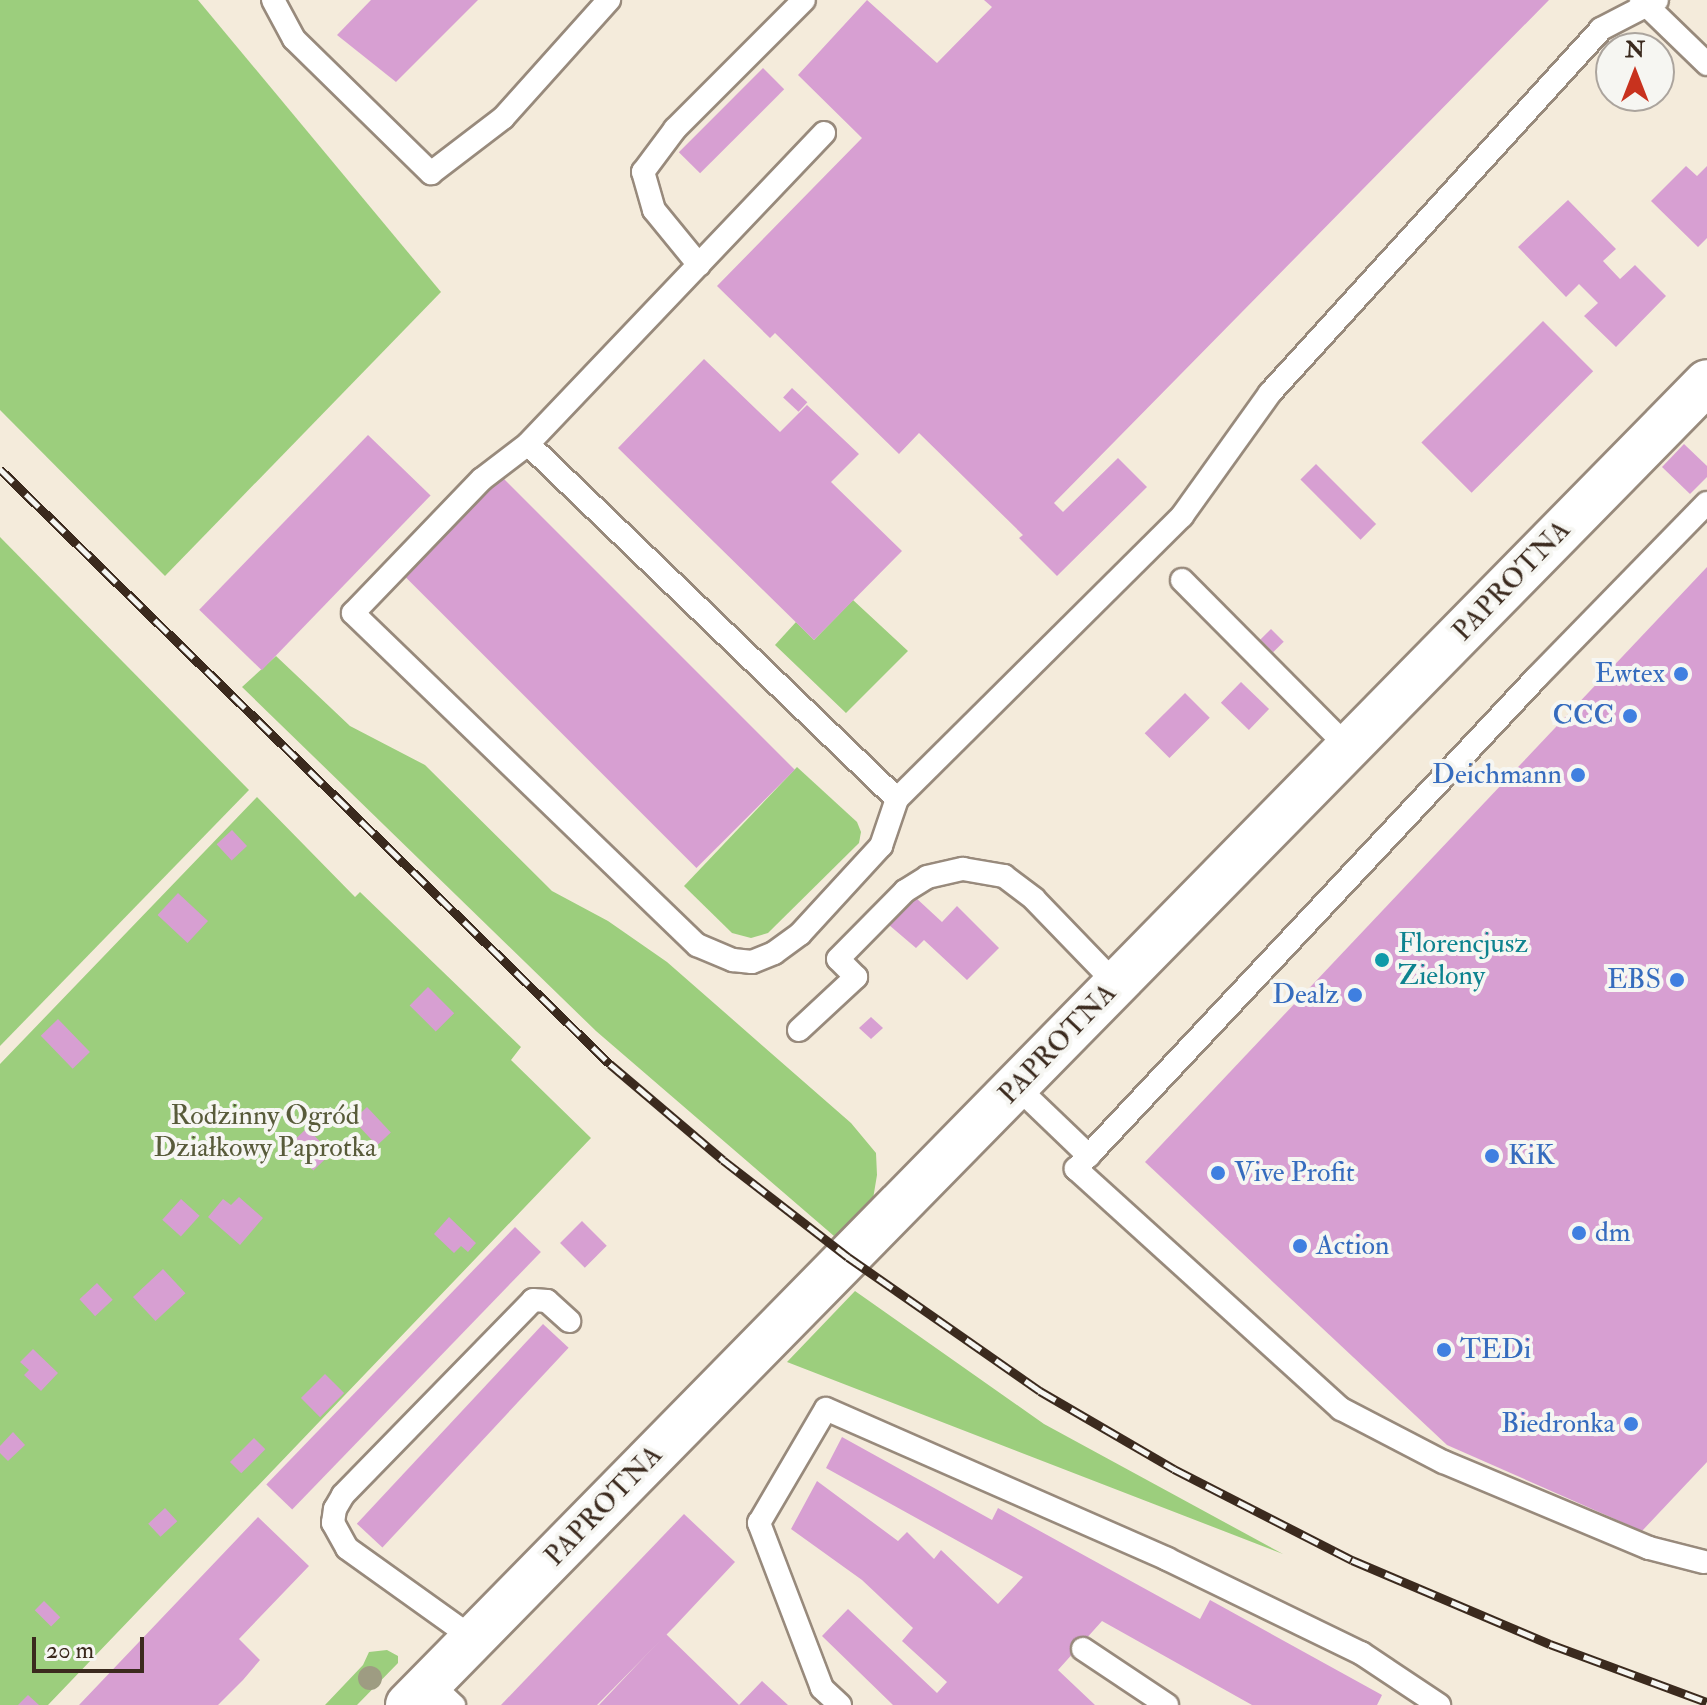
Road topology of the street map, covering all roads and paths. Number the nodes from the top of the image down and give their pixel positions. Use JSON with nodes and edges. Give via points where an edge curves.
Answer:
{"nodes":[{"id":1,"x":273,"y":0,"type":"edge"},
{"id":2,"x":609,"y":0,"type":"edge"},
{"id":3,"x":804,"y":0,"type":"edge"},
{"id":4,"x":1649,"y":2,"type":"edge"},
{"id":5,"x":1707,"y":64,"type":"edge"},
{"id":6,"x":824,"y":133,"type":"dead end"},
{"id":7,"x":699,"y":265,"type":"junction"},
{"id":8,"x":1707,"y":382,"type":"edge"},
{"id":9,"x":528,"y":444,"type":"junction"},
{"id":10,"x":1707,"y":503,"type":"edge"},
{"id":11,"x":1182,"y":580,"type":"dead end"},
{"id":12,"x":1348,"y":747,"type":"junction"},
{"id":13,"x":897,"y":799,"type":"junction"},
{"id":14,"x":1116,"y":984,"type":"junction"},
{"id":15,"x":799,"y":1030,"type":"dead end"},
{"id":16,"x":1016,"y":1086,"type":"junction"},
{"id":17,"x":1089,"y":1156,"type":"junction"},
{"id":18,"x":569,"y":1321,"type":"dead end"},
{"id":19,"x":1706,"y":1559,"type":"edge"},
{"id":20,"x":474,"y":1639,"type":"junction"},
{"id":21,"x":1083,"y":1649,"type":"dead end"},
{"id":22,"x":431,"y":1698,"type":"edge"},
{"id":23,"x":840,"y":1705,"type":"edge"},
{"id":24,"x":1167,"y":1705,"type":"edge"},
{"id":25,"x":1439,"y":1705,"type":"edge"}],
"edges":[{"from":1,"to":2,"type":"lane","via":[[294,39],[431,173],[503,118]]},
{"from":3,"to":7,"type":"lane","via":[[675,129],[643,172],[654,210]]},
{"from":4,"to":5,"type":"lane"},
{"from":4,"to":13,"type":"lane","via":[[1601,29],[1270,393],[1182,516]]},
{"from":6,"to":7,"type":"lane"},
{"from":7,"to":9,"type":"lane"},
{"from":8,"to":12,"type":"street","name":"PAPROTNA"},
{"from":9,"to":13,"type":"lane"},
{"from":9,"to":13,"type":"lane","via":[[482,479],[353,613],[667,918],[713,955],[752,962],[774,953],[800,934],[881,846]]},
{"from":10,"to":17,"type":"lane"},
{"from":11,"to":12,"type":"lane"},
{"from":12,"to":14,"type":"street","name":"PAPROTNA"},
{"from":14,"to":15,"type":"lane","via":[[1034,899],[1004,876],[963,869],[927,877],[905,891],[838,959],[856,977]]},
{"from":14,"to":16,"type":"street","name":"PAPROTNA"},
{"from":16,"to":17,"type":"lane"},
{"from":16,"to":20,"type":"street","name":"PAPROTNA"},
{"from":17,"to":19,"type":"lane","via":[[1076,1169],[1341,1409],[1443,1462],[1649,1548]]},
{"from":18,"to":20,"type":"lane","via":[[547,1301],[533,1300],[335,1509],[333,1523],[347,1548]]},
{"from":20,"to":22,"type":"street","name":"PAPROTNA"},
{"from":21,"to":24,"type":"lane"},
{"from":23,"to":25,"type":"lane","via":[[822,1688],[759,1523],[826,1409],[1167,1559],[1347,1646]]}]}
